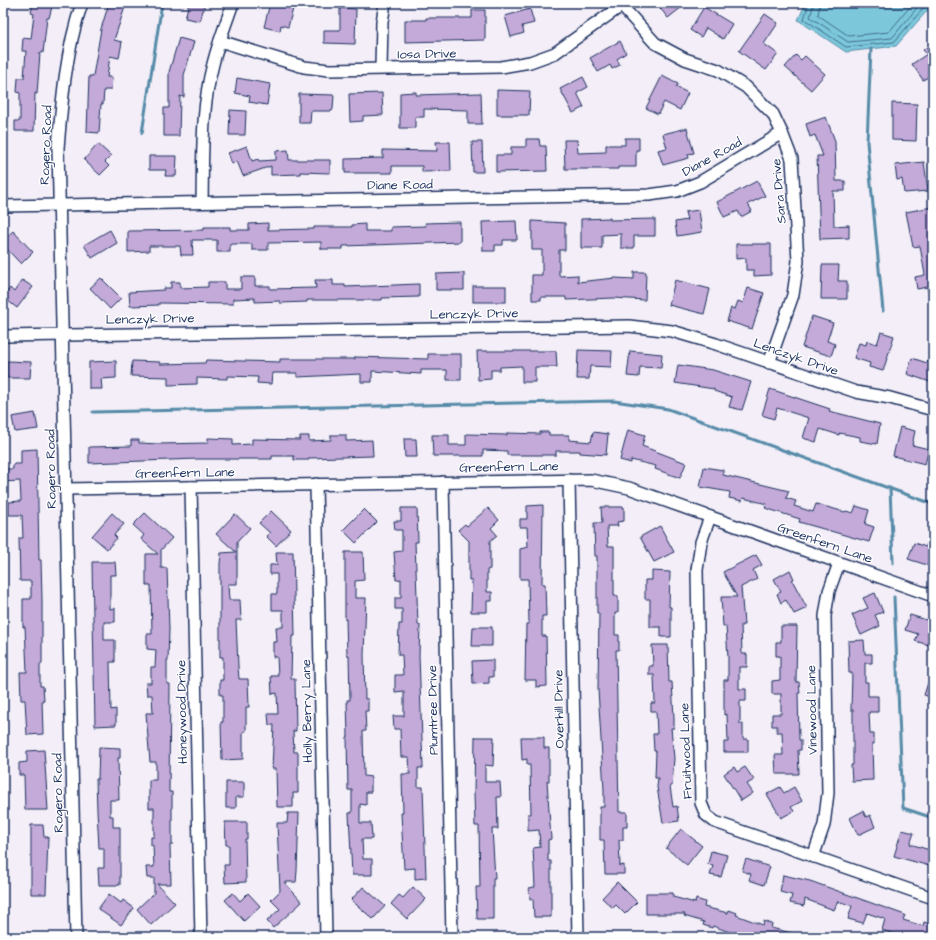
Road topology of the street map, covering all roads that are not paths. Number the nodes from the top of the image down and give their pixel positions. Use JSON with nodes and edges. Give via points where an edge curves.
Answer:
{"nodes":[{"id":1,"x":82,"y":3,"type":"edge"},
{"id":2,"x":233,"y":3,"type":"edge"},
{"id":3,"x":385,"y":3,"type":"edge"},
{"id":4,"x":620,"y":4,"type":"edge"},
{"id":5,"x":220,"y":41,"type":"junction"},
{"id":6,"x":381,"y":68,"type":"junction"},
{"id":7,"x":782,"y":133,"type":"junction"},
{"id":8,"x":202,"y":202,"type":"junction"},
{"id":9,"x":59,"y":205,"type":"junction"},
{"id":10,"x":3,"y":206,"type":"edge"},
{"id":11,"x":62,"y":335,"type":"junction"},
{"id":12,"x":3,"y":336,"type":"edge"},
{"id":13,"x":769,"y":362,"type":"junction"},
{"id":14,"x":933,"y":410,"type":"edge"},
{"id":15,"x":569,"y":480,"type":"junction"},
{"id":16,"x":442,"y":482,"type":"junction"},
{"id":17,"x":316,"y":484,"type":"junction"},
{"id":18,"x":191,"y":487,"type":"junction"},
{"id":19,"x":65,"y":489,"type":"junction"},
{"id":20,"x":710,"y":517,"type":"junction"},
{"id":21,"x":839,"y":563,"type":"junction"},
{"id":22,"x":933,"y":596,"type":"edge"},
{"id":23,"x":814,"y":857,"type":"junction"},
{"id":24,"x":933,"y":898,"type":"edge"},
{"id":25,"x":76,"y":937,"type":"edge"},
{"id":26,"x":201,"y":937,"type":"edge"},
{"id":27,"x":326,"y":937,"type":"edge"},
{"id":28,"x":452,"y":937,"type":"edge"},
{"id":29,"x":578,"y":937,"type":"edge"}],
"edges":[{"from":1,"to":9,"type":"street","name":"Rogero Road","via":[[62,97],[58,148]]},
{"from":2,"to":5,"type":"street"},
{"from":3,"to":6,"type":"street"},
{"from":4,"to":6,"type":"street","name":"Iosa Drive","via":[[555,53],[530,62],[500,66]]},
{"from":4,"to":7,"type":"street","name":"Sara Drive","via":[[655,43],[685,59],[718,70],[746,87],[773,114]]},
{"from":5,"to":6,"type":"street","name":"Iosa Drive","via":[[304,67],[329,70]]},
{"from":5,"to":8,"type":"street","via":[[213,65],[204,122]]},
{"from":7,"to":8,"type":"street","name":"Diane Road","via":[[700,182],[677,191],[649,195]]},
{"from":7,"to":13,"type":"street","name":"Sara Drive","via":[[792,159],[798,260],[793,295]]},
{"from":8,"to":9,"type":"street","name":"Diane Road"},
{"from":9,"to":10,"type":"street","name":"Diane Road"},
{"from":9,"to":11,"type":"street","name":"Rogero Road"},
{"from":11,"to":12,"type":"street","name":"Lenczyk Drive"},
{"from":11,"to":13,"type":"street","name":"Lenczyk Drive","via":[[629,326],[672,331]]},
{"from":11,"to":19,"type":"street","name":"Rogero Road"},
{"from":13,"to":14,"type":"street","name":"Lenczyk Drive","via":[[856,392]]},
{"from":15,"to":16,"type":"street","name":"Greenfern Lane"},
{"from":15,"to":20,"type":"street","name":"Greenfern Lane","via":[[610,482]]},
{"from":15,"to":29,"type":"street","name":"Overhill Drive"},
{"from":16,"to":17,"type":"street","name":"Greenfern Lane"},
{"from":16,"to":28,"type":"street","name":"Plumtree Drive"},
{"from":17,"to":18,"type":"street","name":"Greenfern Lane"},
{"from":17,"to":27,"type":"street","name":"Holly Berry Lane"},
{"from":18,"to":19,"type":"street","name":"Greenfern Lane"},
{"from":18,"to":26,"type":"street","name":"Honeywood Drive"},
{"from":19,"to":25,"type":"street","name":"Rogero Road"},
{"from":20,"to":21,"type":"street","name":"Greenfern Lane"},
{"from":20,"to":23,"type":"street","name":"Fruitwood Lane","via":[[701,542],[697,570],[701,804],[706,814],[716,822]]},
{"from":21,"to":22,"type":"street","name":"Greenfern Lane"},
{"from":21,"to":23,"type":"street","name":"Vinewood Lane","via":[[829,590],[824,616],[828,793],[824,824]]},
{"from":23,"to":24,"type":"street","name":"Fruitwood Lane"}]}
